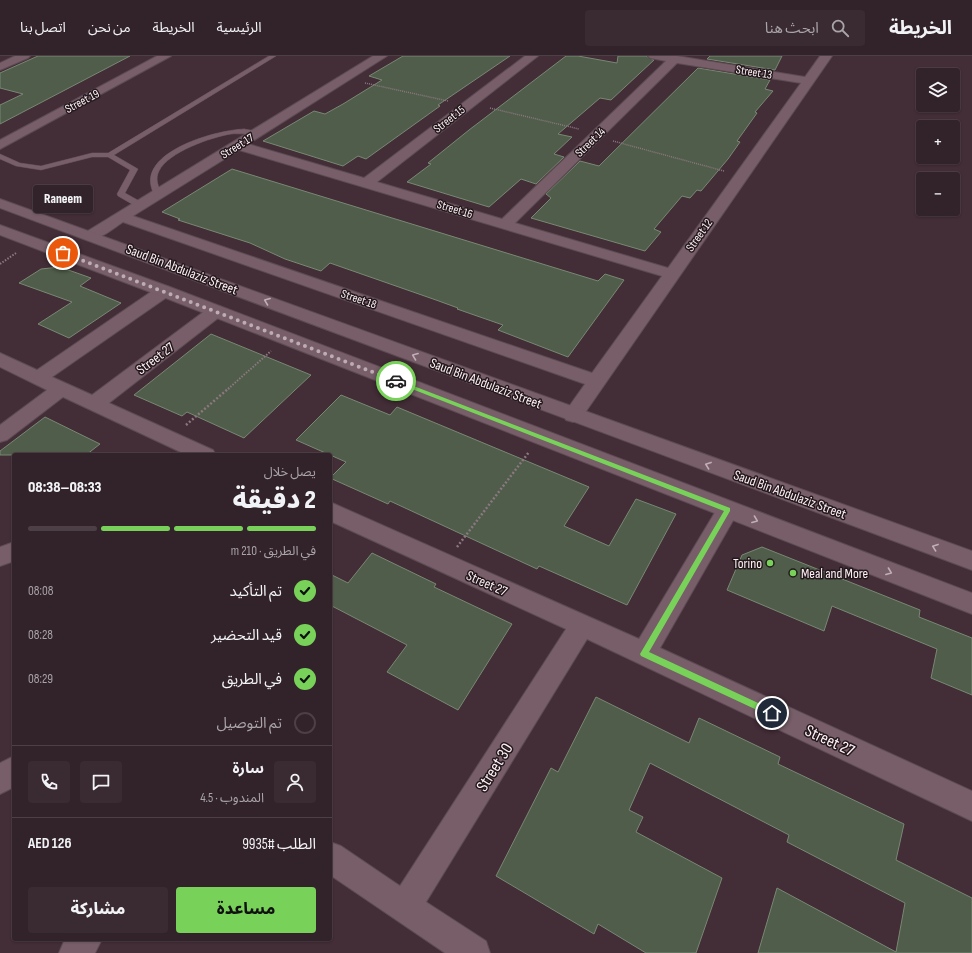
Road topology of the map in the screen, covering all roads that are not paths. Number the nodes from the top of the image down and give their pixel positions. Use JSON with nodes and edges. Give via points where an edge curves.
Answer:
{"nodes":[{"id":1,"x":24,"y":56,"type":"edge"},
{"id":2,"x":165,"y":56,"type":"edge"},
{"id":3,"x":273,"y":56,"type":"edge"},
{"id":4,"x":382,"y":56,"type":"edge"},
{"id":5,"x":532,"y":56,"type":"edge"},
{"id":6,"x":654,"y":56,"type":"edge"},
{"id":7,"x":826,"y":56,"type":"edge"},
{"id":8,"x":675,"y":59,"type":"junction"},
{"id":9,"x":0,"y":67,"type":"edge"},
{"id":10,"x":808,"y":81,"type":"junction"},
{"id":11,"x":258,"y":132,"type":"junction"},
{"id":12,"x":238,"y":144,"type":"junction"},
{"id":13,"x":0,"y":145,"type":"edge"},
{"id":14,"x":109,"y":155,"type":"junction"},
{"id":15,"x":0,"y":156,"type":"edge"},
{"id":16,"x":366,"y":183,"type":"junction"},
{"id":17,"x":158,"y":194,"type":"junction"},
{"id":18,"x":0,"y":203,"type":"edge"},
{"id":19,"x":140,"y":205,"type":"junction"},
{"id":20,"x":122,"y":216,"type":"junction"},
{"id":21,"x":505,"y":224,"type":"junction"},
{"id":22,"x":0,"y":230,"type":"edge"},
{"id":23,"x":92,"y":235,"type":"junction"},
{"id":24,"x":672,"y":274,"type":"junction"},
{"id":25,"x":164,"y":291,"type":"junction"},
{"id":26,"x":288,"y":309,"type":"junction"},
{"id":27,"x":216,"y":311,"type":"junction"},
{"id":28,"x":320,"y":321,"type":"junction"},
{"id":29,"x":254,"y":326,"type":"junction"},
{"id":30,"x":290,"y":340,"type":"junction"},
{"id":31,"x":0,"y":359,"type":"edge"},
{"id":32,"x":38,"y":378,"type":"junction"},
{"id":33,"x":595,"y":381,"type":"junction"},
{"id":34,"x":60,"y":389,"type":"junction"},
{"id":35,"x":94,"y":404,"type":"junction"},
{"id":36,"x":572,"y":415,"type":"junction"},
{"id":37,"x":0,"y":435,"type":"edge"},
{"id":38,"x":202,"y":453,"type":"edge"},
{"id":39,"x":728,"y":510,"type":"junction"},
{"id":40,"x":332,"y":512,"type":"edge"},
{"id":41,"x":12,"y":552,"type":"edge"},
{"id":42,"x":0,"y":557,"type":"edge"},
{"id":43,"x":972,"y":561,"type":"edge"},
{"id":44,"x":972,"y":604,"type":"edge"},
{"id":45,"x":582,"y":626,"type":"junction"},
{"id":46,"x":644,"y":654,"type":"junction"},
{"id":47,"x":12,"y":771,"type":"edge"},
{"id":48,"x":0,"y":780,"type":"edge"},
{"id":49,"x":972,"y":806,"type":"edge"},
{"id":50,"x":332,"y":858,"type":"edge"},
{"id":51,"x":405,"y":907,"type":"junction"},
{"id":52,"x":474,"y":953,"type":"edge"}],
"edges":[{"from":1,"to":9,"type":"street"},
{"from":2,"to":13,"type":"street","name":"Street 19"},
{"from":3,"to":14,"type":"lane"},
{"from":4,"to":11,"type":"street","name":"Street 17"},
{"from":5,"to":16,"type":"street","name":"Street 15"},
{"from":6,"to":8,"type":"street","name":"Street 13"},
{"from":7,"to":10,"type":"street","name":"Street 12"},
{"from":8,"to":10,"type":"street","name":"Street 13"},
{"from":8,"to":21,"type":"street","name":"Street 14"},
{"from":10,"to":24,"type":"street","name":"Street 12"},
{"from":11,"to":12,"type":"street","name":"Street 17"},
{"from":11,"to":17,"type":"lane","via":[[240,131],[217,135],[190,144],[171,155],[156,169],[152,179]]},
{"from":12,"to":16,"type":"street","name":"Street 16"},
{"from":12,"to":17,"type":"street","name":"Street 17"},
{"from":14,"to":15,"type":"lane","via":[[92,155],[40,168],[18,164]]},
{"from":14,"to":19,"type":"lane","via":[[134,169],[121,194]]},
{"from":16,"to":21,"type":"street","name":"Street 16"},
{"from":17,"to":19,"type":"street","name":"Street 17"},
{"from":18,"to":23,"type":"street","name":"Saud Bin Abdulaziz Street"},
{"from":19,"to":20,"type":"street","name":"Street 17"},
{"from":20,"to":23,"type":"street","name":"Street 17"},
{"from":20,"to":33,"type":"street","name":"Street 18"},
{"from":21,"to":24,"type":"street","name":"Street 16"},
{"from":22,"to":25,"type":"street","name":"Saud Bin Abdulaziz Street"},
{"from":26,"to":23,"type":"street","name":"Saud Bin Abdulaziz Street","one_way":true},
{"from":24,"to":33,"type":"street","name":"Street 12"},
{"from":25,"to":27,"type":"street","name":"Saud Bin Abdulaziz Street"},
{"from":25,"to":32,"type":"street"},
{"from":26,"to":28,"type":"street","name":"Saud Bin Abdulaziz Street"},
{"from":26,"to":29,"type":"street","via":[[285,318],[278,324],[268,327]]},
{"from":27,"to":29,"type":"street","name":"Saud Bin Abdulaziz Street"},
{"from":27,"to":35,"type":"street","name":"Street 27"},
{"from":28,"to":30,"type":"street","via":[[299,327]]},
{"from":36,"to":28,"type":"street","name":"Saud Bin Abdulaziz Street","one_way":true},
{"from":29,"to":30,"type":"street","name":"Saud Bin Abdulaziz Street"},
{"from":30,"to":39,"type":"street","name":"Saud Bin Abdulaziz Street"},
{"from":31,"to":32,"type":"street"},
{"from":32,"to":34,"type":"street"},
{"from":33,"to":36,"type":"street","name":"Street 12"},
{"from":34,"to":35,"type":"street"},
{"from":34,"to":37,"type":"street"},
{"from":35,"to":38,"type":"street"},
{"from":43,"to":36,"type":"street","name":"Saud Bin Abdulaziz Street","one_way":true},
{"from":39,"to":44,"type":"street","name":"Saud Bin Abdulaziz Street","one_way":true},
{"from":39,"to":46,"type":"street"},
{"from":40,"to":45,"type":"street","name":"Street 27"},
{"from":41,"to":42,"type":"street"},
{"from":45,"to":46,"type":"street","name":"Street 27"},
{"from":45,"to":51,"type":"street","name":"Street 30"},
{"from":46,"to":49,"type":"street","name":"Street 27"},
{"from":47,"to":48,"type":"street"},
{"from":50,"to":51,"type":"street"},
{"from":51,"to":52,"type":"street"}]}
